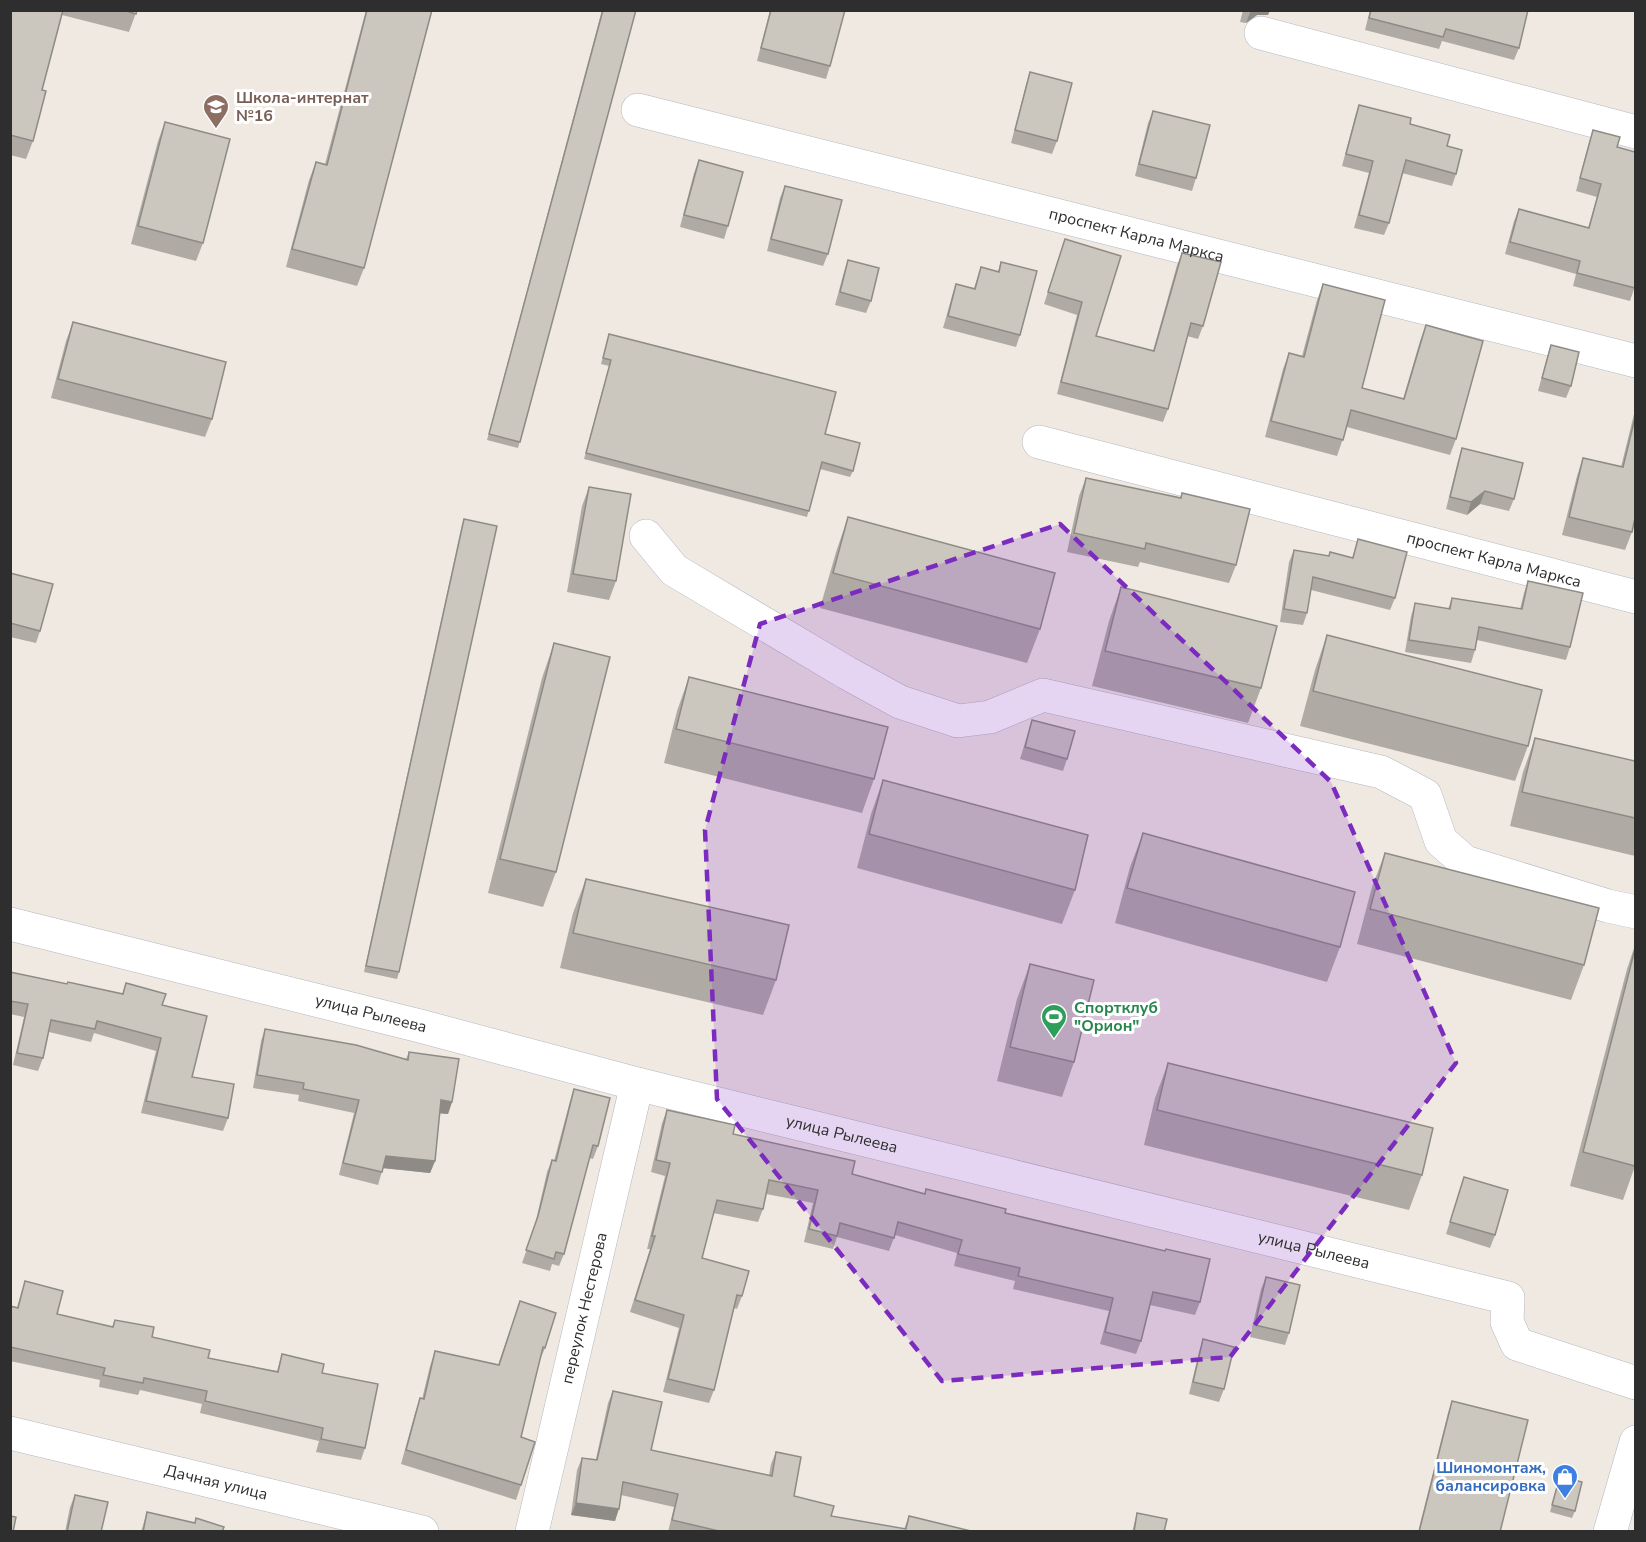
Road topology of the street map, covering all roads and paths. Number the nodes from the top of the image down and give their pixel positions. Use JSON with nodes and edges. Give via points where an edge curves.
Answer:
{"nodes":[{"id":1,"x":1261,"y":33,"type":"dead end"},
{"id":2,"x":638,"y":110,"type":"dead end"},
{"id":3,"x":1635,"y":132,"type":"edge"},
{"id":4,"x":1635,"y":361,"type":"edge"},
{"id":5,"x":1039,"y":442,"type":"dead end"},
{"id":6,"x":646,"y":536,"type":"dead end"},
{"id":7,"x":1635,"y":597,"type":"edge"},
{"id":8,"x":1635,"y":912,"type":"edge"},
{"id":9,"x":10,"y":924,"type":"edge"},
{"id":10,"x":636,"y":1084,"type":"junction"},
{"id":11,"x":1635,"y":1383,"type":"edge"},
{"id":12,"x":10,"y":1433,"type":"edge"},
{"id":13,"x":1635,"y":1442,"type":"edge"},
{"id":14,"x":422,"y":1532,"type":"edge"},
{"id":15,"x":532,"y":1532,"type":"edge"},
{"id":16,"x":1610,"y":1532,"type":"edge"}],
"edges":[{"from":1,"to":3,"type":"street"},
{"from":2,"to":4,"type":"street","name":"проспект Карла Маркса"},
{"from":5,"to":7,"type":"street","name":"проспект Карла Маркса"},
{"from":6,"to":8,"type":"street","via":[[674,570],[900,702],[958,721],[990,717],[1043,695],[1381,772],[1425,795],[1441,842],[1465,862]]},
{"from":9,"to":10,"type":"street","name":"улица Рылеева"},
{"from":10,"to":11,"type":"street","name":"улица Рылеева","via":[[1508,1298],[1507,1322],[1517,1344]]},
{"from":10,"to":15,"type":"street","name":"переулок Нестерова"},
{"from":12,"to":14,"type":"street","name":"Дачная улица"},
{"from":13,"to":16,"type":"street"}]}
